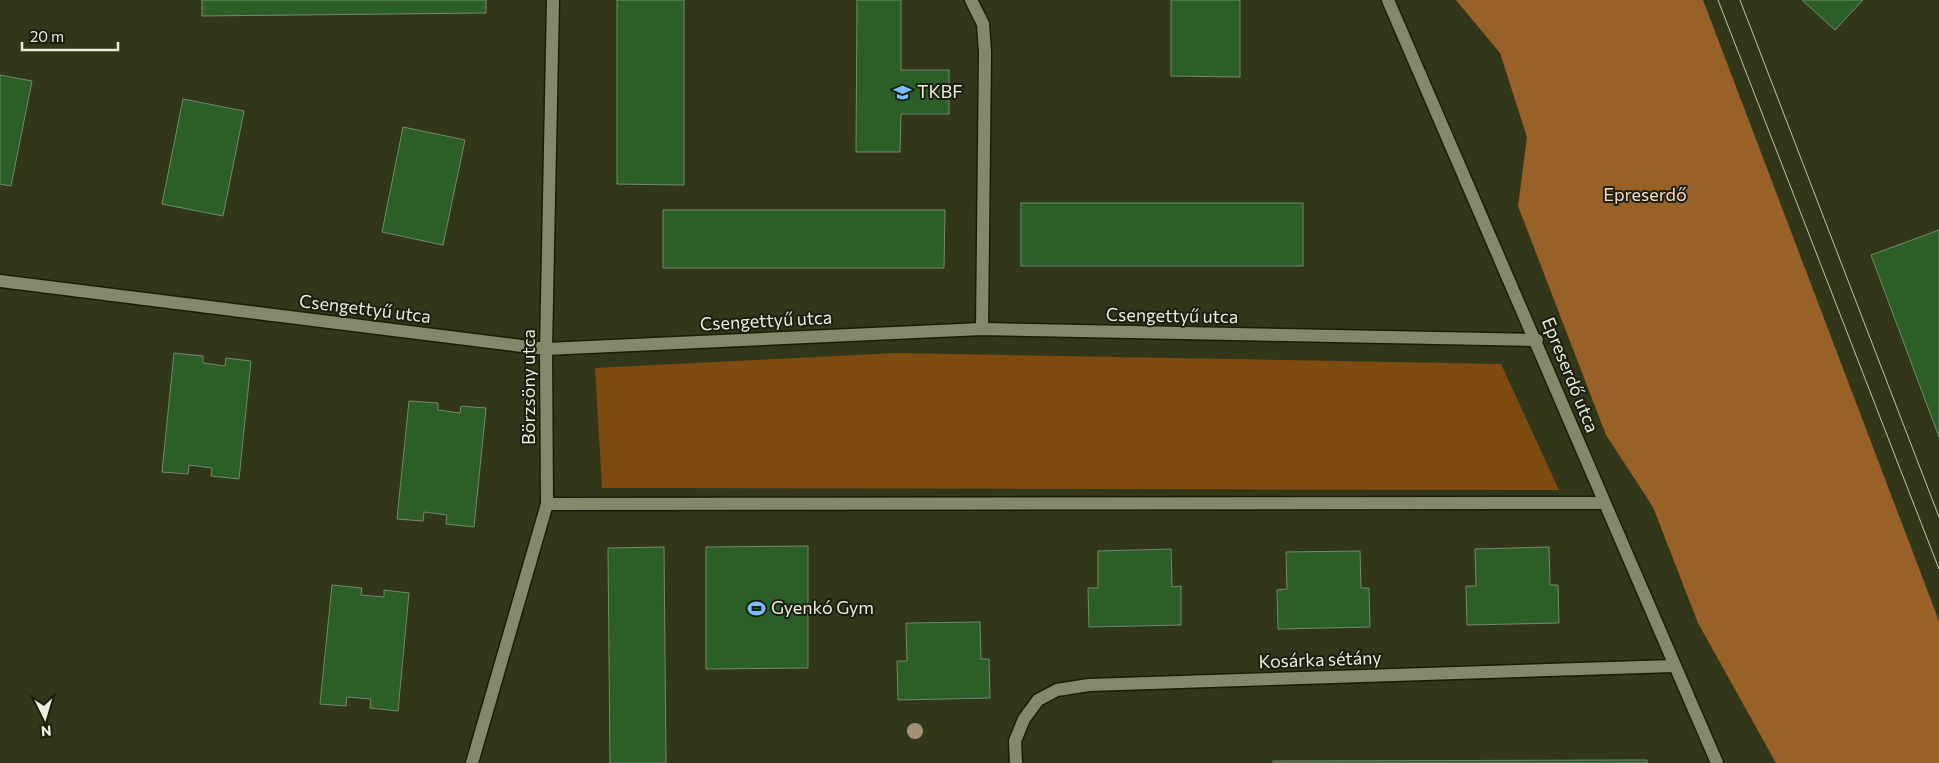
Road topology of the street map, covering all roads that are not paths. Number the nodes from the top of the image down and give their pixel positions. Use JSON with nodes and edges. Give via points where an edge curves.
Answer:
{"nodes":[{"id":1,"x":553,"y":0,"type":"edge"},
{"id":2,"x":971,"y":0,"type":"edge"},
{"id":3,"x":1388,"y":0,"type":"edge"},
{"id":4,"x":0,"y":281,"type":"edge"},
{"id":5,"x":982,"y":330,"type":"junction"},
{"id":6,"x":1537,"y":340,"type":"junction"},
{"id":7,"x":546,"y":349,"type":"junction"},
{"id":8,"x":1604,"y":503,"type":"junction"},
{"id":9,"x":547,"y":504,"type":"junction"},
{"id":10,"x":1674,"y":666,"type":"junction"},
{"id":11,"x":472,"y":763,"type":"edge"},
{"id":12,"x":1016,"y":763,"type":"edge"},
{"id":13,"x":1717,"y":763,"type":"edge"}],
"edges":[{"from":1,"to":7,"type":"street","name":"Börzsöny utca"},
{"from":2,"to":5,"type":"street","via":[[983,24],[984,38]]},
{"from":3,"to":6,"type":"street","name":"Epreserdő utca"},
{"from":4,"to":7,"type":"street","name":"Csengettyű utca"},
{"from":5,"to":6,"type":"street","name":"Csengettyű utca"},
{"from":5,"to":7,"type":"street","name":"Csengettyű utca"},
{"from":6,"to":8,"type":"street","name":"Epreserdő utca"},
{"from":7,"to":9,"type":"street","name":"Börzsöny utca"},
{"from":8,"to":9,"type":"street"},
{"from":8,"to":10,"type":"street","name":"Epreserdő utca"},
{"from":9,"to":11,"type":"street","name":"Börzsöny utca"},
{"from":10,"to":12,"type":"street","name":"Kosárka sétány","via":[[1081,686],[1057,690],[1038,700],[1015,741]]},
{"from":10,"to":13,"type":"street","name":"Epreserdő utca"}]}
